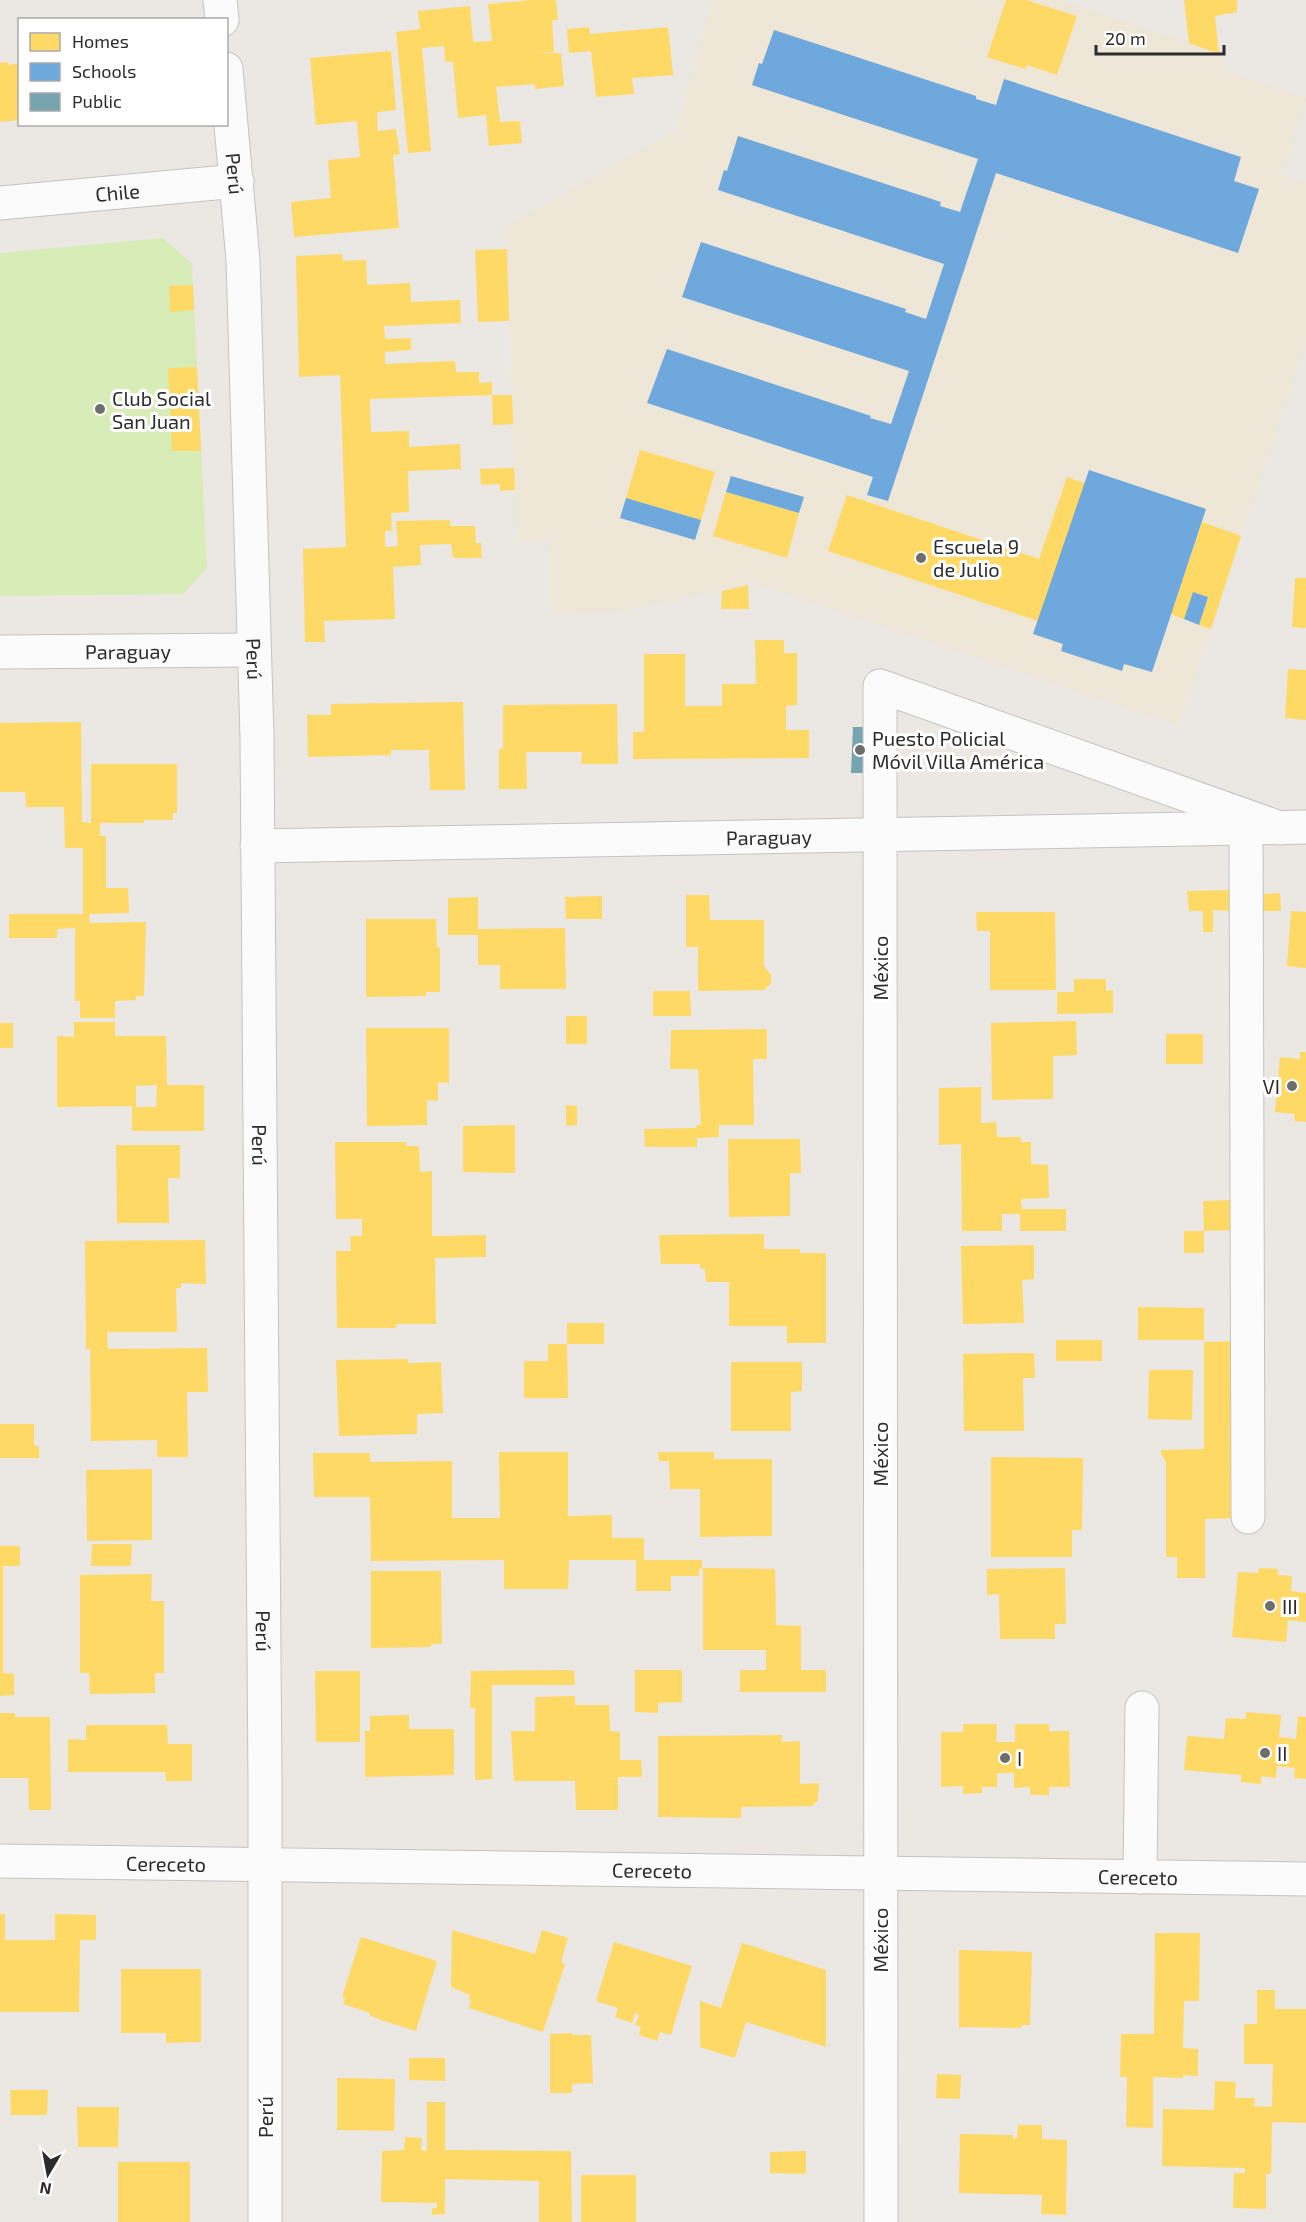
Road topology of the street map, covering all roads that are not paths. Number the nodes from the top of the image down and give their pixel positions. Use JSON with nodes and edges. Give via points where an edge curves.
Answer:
{"nodes":[{"id":1,"x":220,"y":0,"type":"edge"},
{"id":2,"x":222,"y":18,"type":"edge"},
{"id":3,"x":228,"y":89,"type":"edge"},
{"id":4,"x":237,"y":181,"type":"junction"},
{"id":5,"x":0,"y":203,"type":"edge"},
{"id":6,"x":254,"y":650,"type":"junction"},
{"id":7,"x":0,"y":652,"type":"edge"},
{"id":8,"x":880,"y":686,"type":"joint"},
{"id":9,"x":1246,"y":828,"type":"junction"},
{"id":10,"x":1293,"y":828,"type":"edge"},
{"id":11,"x":880,"y":835,"type":"junction"},
{"id":12,"x":257,"y":846,"type":"junction"},
{"id":13,"x":1248,"y":1517,"type":"dead end"},
{"id":14,"x":1142,"y":1708,"type":"dead end"},
{"id":15,"x":0,"y":1861,"type":"edge"},
{"id":16,"x":265,"y":1865,"type":"junction"},
{"id":17,"x":880,"y":1873,"type":"junction"},
{"id":18,"x":1140,"y":1877,"type":"junction"},
{"id":19,"x":1306,"y":1879,"type":"edge"},
{"id":20,"x":265,"y":2222,"type":"edge"},
{"id":21,"x":880,"y":2222,"type":"edge"}],
"edges":[{"from":1,"to":2,"type":"street"},
{"from":3,"to":4,"type":"street","name":"Perú"},
{"from":4,"to":5,"type":"street","name":"Chile"},
{"from":4,"to":6,"type":"street","name":"Perú","via":[[243,260]]},
{"from":6,"to":7,"type":"street","name":"Paraguay"},
{"from":6,"to":12,"type":"street","name":"Perú"},
{"from":8,"to":10,"type":"street","name":"Paraguay"},
{"from":8,"to":11,"type":"street","name":"México"},
{"from":9,"to":10,"type":"street","name":"Paraguay"},
{"from":9,"to":11,"type":"street","name":"Paraguay"},
{"from":9,"to":13,"type":"street"},
{"from":11,"to":12,"type":"street","name":"Paraguay"},
{"from":11,"to":17,"type":"street","name":"México"},
{"from":12,"to":16,"type":"street","name":"Perú"},
{"from":14,"to":18,"type":"street"},
{"from":15,"to":16,"type":"street","name":"Cereceto"},
{"from":16,"to":17,"type":"street","name":"Cereceto"},
{"from":16,"to":20,"type":"street","name":"Perú"},
{"from":17,"to":18,"type":"street","name":"Cereceto"},
{"from":17,"to":21,"type":"street","name":"México"},
{"from":18,"to":19,"type":"street","name":"Cereceto"}]}
